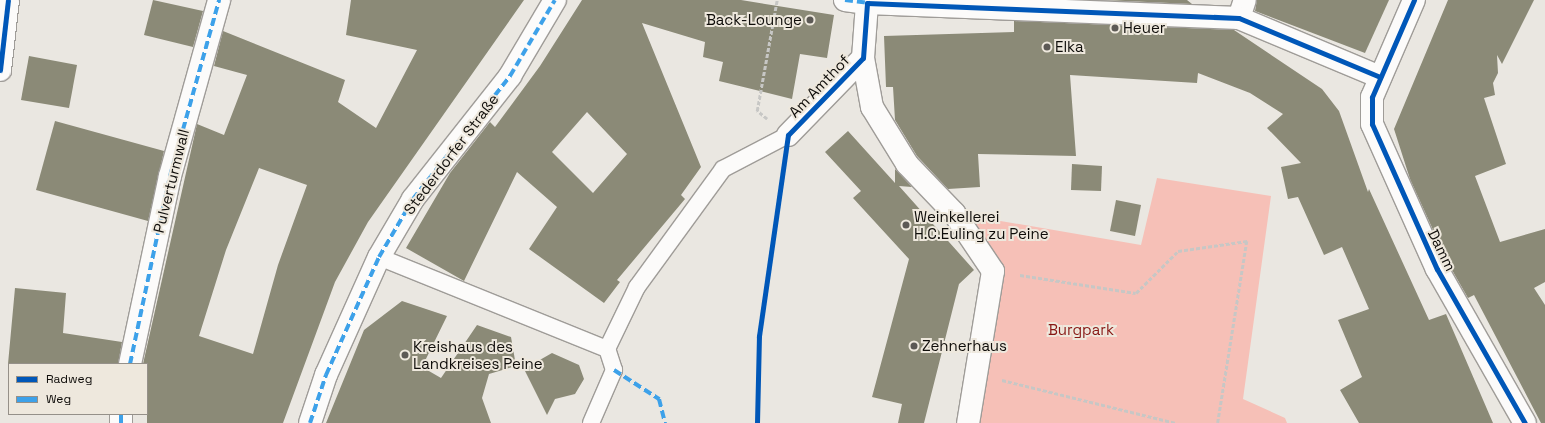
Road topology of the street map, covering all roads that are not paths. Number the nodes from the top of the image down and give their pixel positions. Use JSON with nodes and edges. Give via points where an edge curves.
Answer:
{"nodes":[{"id":1,"x":8,"y":0,"type":"edge"},
{"id":2,"x":219,"y":0,"type":"edge"},
{"id":3,"x":555,"y":0,"type":"edge"},
{"id":4,"x":845,"y":0,"type":"edge"},
{"id":5,"x":1414,"y":0,"type":"edge"},
{"id":6,"x":867,"y":3,"type":"junction"},
{"id":7,"x":972,"y":4,"type":"edge"},
{"id":8,"x":1242,"y":9,"type":"edge"},
{"id":9,"x":862,"y":58,"type":"junction"},
{"id":10,"x":0,"y":70,"type":"edge"},
{"id":11,"x":1380,"y":77,"type":"junction"},
{"id":12,"x":788,"y":135,"type":"joint"},
{"id":13,"x":379,"y":257,"type":"junction"},
{"id":14,"x":607,"y":349,"type":"junction"},
{"id":15,"x":130,"y":363,"type":"edge"},
{"id":16,"x":310,"y":423,"type":"edge"},
{"id":17,"x":591,"y":423,"type":"edge"},
{"id":18,"x":968,"y":423,"type":"edge"},
{"id":19,"x":1525,"y":423,"type":"edge"}],
"edges":[{"from":1,"to":10,"type":"street"},
{"from":2,"to":15,"type":"street","name":"Pulverturmwall","via":[[170,176]]},
{"from":3,"to":13,"type":"street","name":"Stederdorfer Straße","via":[[510,76],[413,199]]},
{"from":4,"to":6,"type":"street"},
{"from":5,"to":11,"type":"street","name":"Damm"},
{"from":6,"to":7,"type":"street"},
{"from":6,"to":9,"type":"street","name":"Am Amthof"},
{"from":7,"to":8,"type":"street"},
{"from":8,"to":11,"type":"street"},
{"from":9,"to":12,"type":"street","name":"Am Amthof"},
{"from":9,"to":18,"type":"street","name":"Am Amthof","via":[[872,107],[907,164],[954,213],[993,271]]},
{"from":11,"to":19,"type":"street","name":"Damm","via":[[1372,97],[1372,124],[1437,269]]},
{"from":12,"to":14,"type":"lane","via":[[723,169],[637,287]]},
{"from":13,"to":14,"type":"lane"},
{"from":13,"to":16,"type":"street","name":"Stederdorfer Straße","via":[[326,375]]},
{"from":14,"to":17,"type":"lane","via":[[614,370]]}]}
